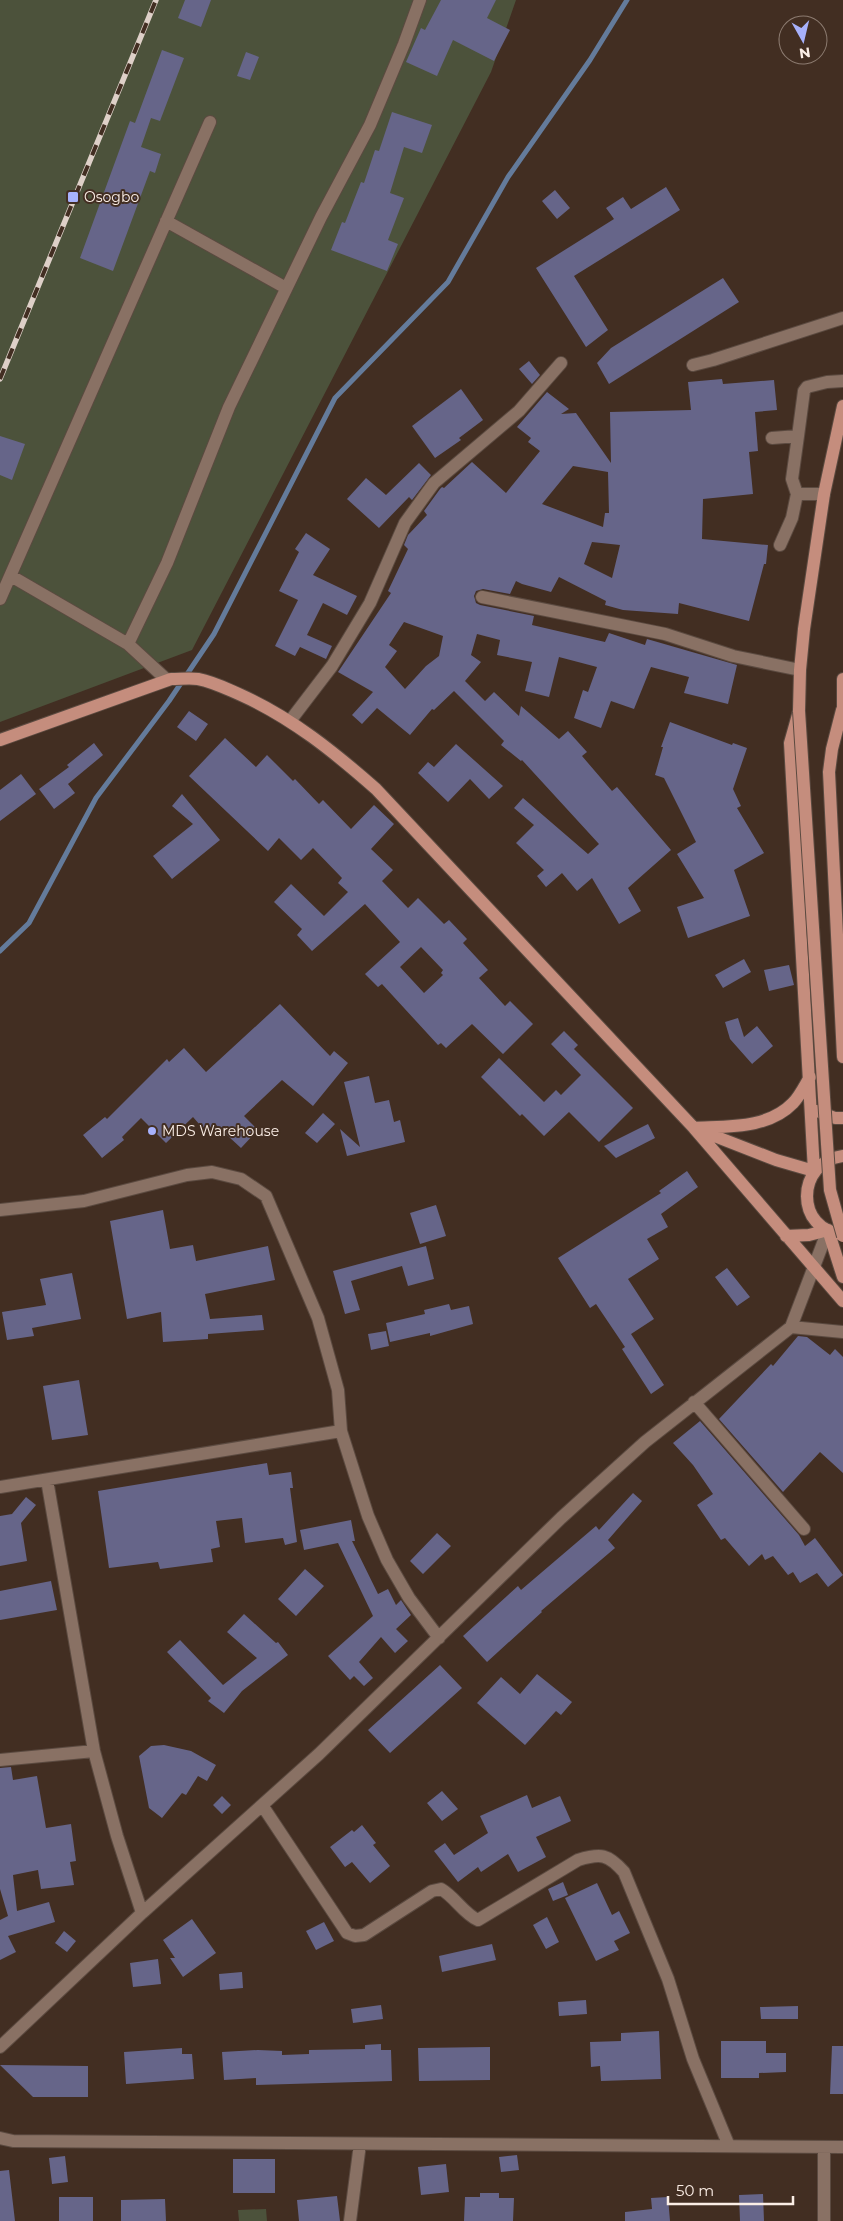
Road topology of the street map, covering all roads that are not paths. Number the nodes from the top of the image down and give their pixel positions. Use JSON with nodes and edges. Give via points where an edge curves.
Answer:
{"nodes":[{"id":1,"x":420,"y":0,"type":"edge"},
{"id":2,"x":210,"y":122,"type":"dead end"},
{"id":3,"x":166,"y":221,"type":"junction"},
{"id":4,"x":286,"y":288,"type":"junction"},
{"id":5,"x":843,"y":318,"type":"edge"},
{"id":6,"x":562,"y":363,"type":"dead end"},
{"id":7,"x":693,"y":365,"type":"dead end"},
{"id":8,"x":843,"y":382,"type":"edge"},
{"id":9,"x":843,"y":406,"type":"edge"},
{"id":10,"x":798,"y":436,"type":"junction"},
{"id":11,"x":772,"y":438,"type":"dead end"},
{"id":12,"x":796,"y":494,"type":"junction"},
{"id":13,"x":824,"y":494,"type":"junction"},
{"id":14,"x":780,"y":545,"type":"dead end"},
{"id":15,"x":11,"y":576,"type":"junction"},
{"id":16,"x":482,"y":597,"type":"dead end"},
{"id":17,"x":0,"y":599,"type":"edge"},
{"id":18,"x":128,"y":644,"type":"junction"},
{"id":19,"x":800,"y":670,"type":"junction"},
{"id":20,"x":843,"y":679,"type":"edge"},
{"id":21,"x":169,"y":680,"type":"junction"},
{"id":22,"x":799,"y":711,"type":"junction"},
{"id":23,"x":843,"y":716,"type":"edge"},
{"id":24,"x":290,"y":721,"type":"junction"},
{"id":25,"x":0,"y":740,"type":"edge"},
{"id":26,"x":843,"y":1057,"type":"edge"},
{"id":27,"x":810,"y":1077,"type":"junction"},
{"id":28,"x":812,"y":1108,"type":"junction"},
{"id":29,"x":843,"y":1118,"type":"edge"},
{"id":30,"x":694,"y":1128,"type":"junction"},
{"id":31,"x":843,"y":1156,"type":"edge"},
{"id":32,"x":814,"y":1171,"type":"junction"},
{"id":33,"x":0,"y":1210,"type":"edge"},
{"id":34,"x":828,"y":1230,"type":"junction"},
{"id":35,"x":843,"y":1235,"type":"edge"},
{"id":36,"x":786,"y":1236,"type":"junction"},
{"id":37,"x":814,"y":1268,"type":"junction"},
{"id":38,"x":843,"y":1277,"type":"edge"},
{"id":39,"x":843,"y":1301,"type":"edge"},
{"id":40,"x":790,"y":1327,"type":"junction"},
{"id":41,"x":843,"y":1332,"type":"edge"},
{"id":42,"x":694,"y":1402,"type":"junction"},
{"id":43,"x":341,"y":1431,"type":"junction"},
{"id":44,"x":47,"y":1480,"type":"junction"},
{"id":45,"x":0,"y":1487,"type":"edge"},
{"id":46,"x":804,"y":1529,"type":"dead end"},
{"id":47,"x":439,"y":1638,"type":"junction"},
{"id":48,"x":94,"y":1751,"type":"junction"},
{"id":49,"x":0,"y":1760,"type":"edge"},
{"id":50,"x":262,"y":1805,"type":"junction"},
{"id":51,"x":142,"y":1913,"type":"junction"},
{"id":52,"x":0,"y":2047,"type":"edge"},
{"id":53,"x":0,"y":2138,"type":"edge"},
{"id":54,"x":360,"y":2144,"type":"junction"},
{"id":55,"x":729,"y":2146,"type":"junction"},
{"id":56,"x":824,"y":2147,"type":"junction"},
{"id":57,"x":843,"y":2147,"type":"edge"},
{"id":58,"x":350,"y":2221,"type":"edge"},
{"id":59,"x":824,"y":2221,"type":"edge"}],
"edges":[{"from":1,"to":4,"type":"street","via":[[370,125]]},
{"from":2,"to":3,"type":"street"},
{"from":3,"to":4,"type":"street"},
{"from":3,"to":15,"type":"street"},
{"from":4,"to":18,"type":"street","via":[[228,407],[167,562]]},
{"from":5,"to":7,"type":"street"},
{"from":6,"to":24,"type":"street","via":[[519,411],[434,483],[405,523],[370,603],[337,658]]},
{"from":8,"to":10,"type":"street","via":[[807,387]]},
{"from":9,"to":13,"type":"main road"},
{"from":10,"to":11,"type":"street"},
{"from":10,"to":12,"type":"street","via":[[792,479]]},
{"from":12,"to":13,"type":"street"},
{"from":12,"to":14,"type":"street","via":[[792,518]]},
{"from":13,"to":19,"type":"main road"},
{"from":15,"to":17,"type":"street"},
{"from":15,"to":18,"type":"street"},
{"from":16,"to":19,"type":"street","via":[[665,634],[733,656]]},
{"from":18,"to":21,"type":"street"},
{"from":19,"to":22,"type":"main road"},
{"from":20,"to":23,"type":"main road"},
{"from":21,"to":24,"type":"main road","via":[[196,678],[223,687]]},
{"from":21,"to":25,"type":"main road"},
{"from":22,"to":27,"type":"main road","via":[[790,743],[790,768]]},
{"from":22,"to":35,"type":"main road","bridge":true,"via":[[830,1190]]},
{"from":23,"to":26,"type":"main road","via":[[832,749],[829,772]]},
{"from":24,"to":30,"type":"main road","via":[[339,756],[376,789]]},
{"from":27,"to":28,"type":"main road"},
{"from":27,"to":30,"type":"main road","via":[[794,1102],[777,1117],[750,1124]]},
{"from":28,"to":29,"type":"main road","via":[[825,1116]]},
{"from":28,"to":32,"type":"main road"},
{"from":30,"to":32,"type":"main road"},
{"from":30,"to":36,"type":"main road"},
{"from":31,"to":32,"type":"main road","via":[[826,1161]]},
{"from":32,"to":34,"type":"main road","via":[[806,1192],[808,1204],[812,1215]]},
{"from":33,"to":43,"type":"street","via":[[84,1201],[187,1175],[212,1172],[240,1178],[266,1196],[318,1318],[338,1390]]},
{"from":34,"to":35,"type":"main road"},
{"from":34,"to":36,"type":"main road"},
{"from":34,"to":37,"type":"street"},
{"from":34,"to":38,"type":"main road"},
{"from":36,"to":37,"type":"main road"},
{"from":37,"to":39,"type":"main road"},
{"from":37,"to":40,"type":"street"},
{"from":40,"to":41,"type":"street"},
{"from":40,"to":42,"type":"street"},
{"from":42,"to":46,"type":"street"},
{"from":42,"to":47,"type":"street","via":[[561,1518]]},
{"from":43,"to":44,"type":"street"},
{"from":43,"to":47,"type":"street","via":[[368,1516],[387,1560],[409,1598]]},
{"from":44,"to":45,"type":"street"},
{"from":44,"to":48,"type":"street"},
{"from":47,"to":50,"type":"street"},
{"from":48,"to":49,"type":"street"},
{"from":48,"to":51,"type":"street"},
{"from":50,"to":51,"type":"street"},
{"from":50,"to":55,"type":"street","via":[[347,1934],[354,1936],[364,1935],[432,1891],[441,1889],[478,1920],[578,1860],[593,1855],[605,1856],[616,1864],[624,1872],[668,1979],[693,2059]]},
{"from":51,"to":52,"type":"street"},
{"from":53,"to":54,"type":"street","via":[[13,2141]]},
{"from":54,"to":55,"type":"street"},
{"from":54,"to":58,"type":"street"},
{"from":55,"to":56,"type":"street"},
{"from":56,"to":57,"type":"street"},
{"from":56,"to":59,"type":"street"}]}
